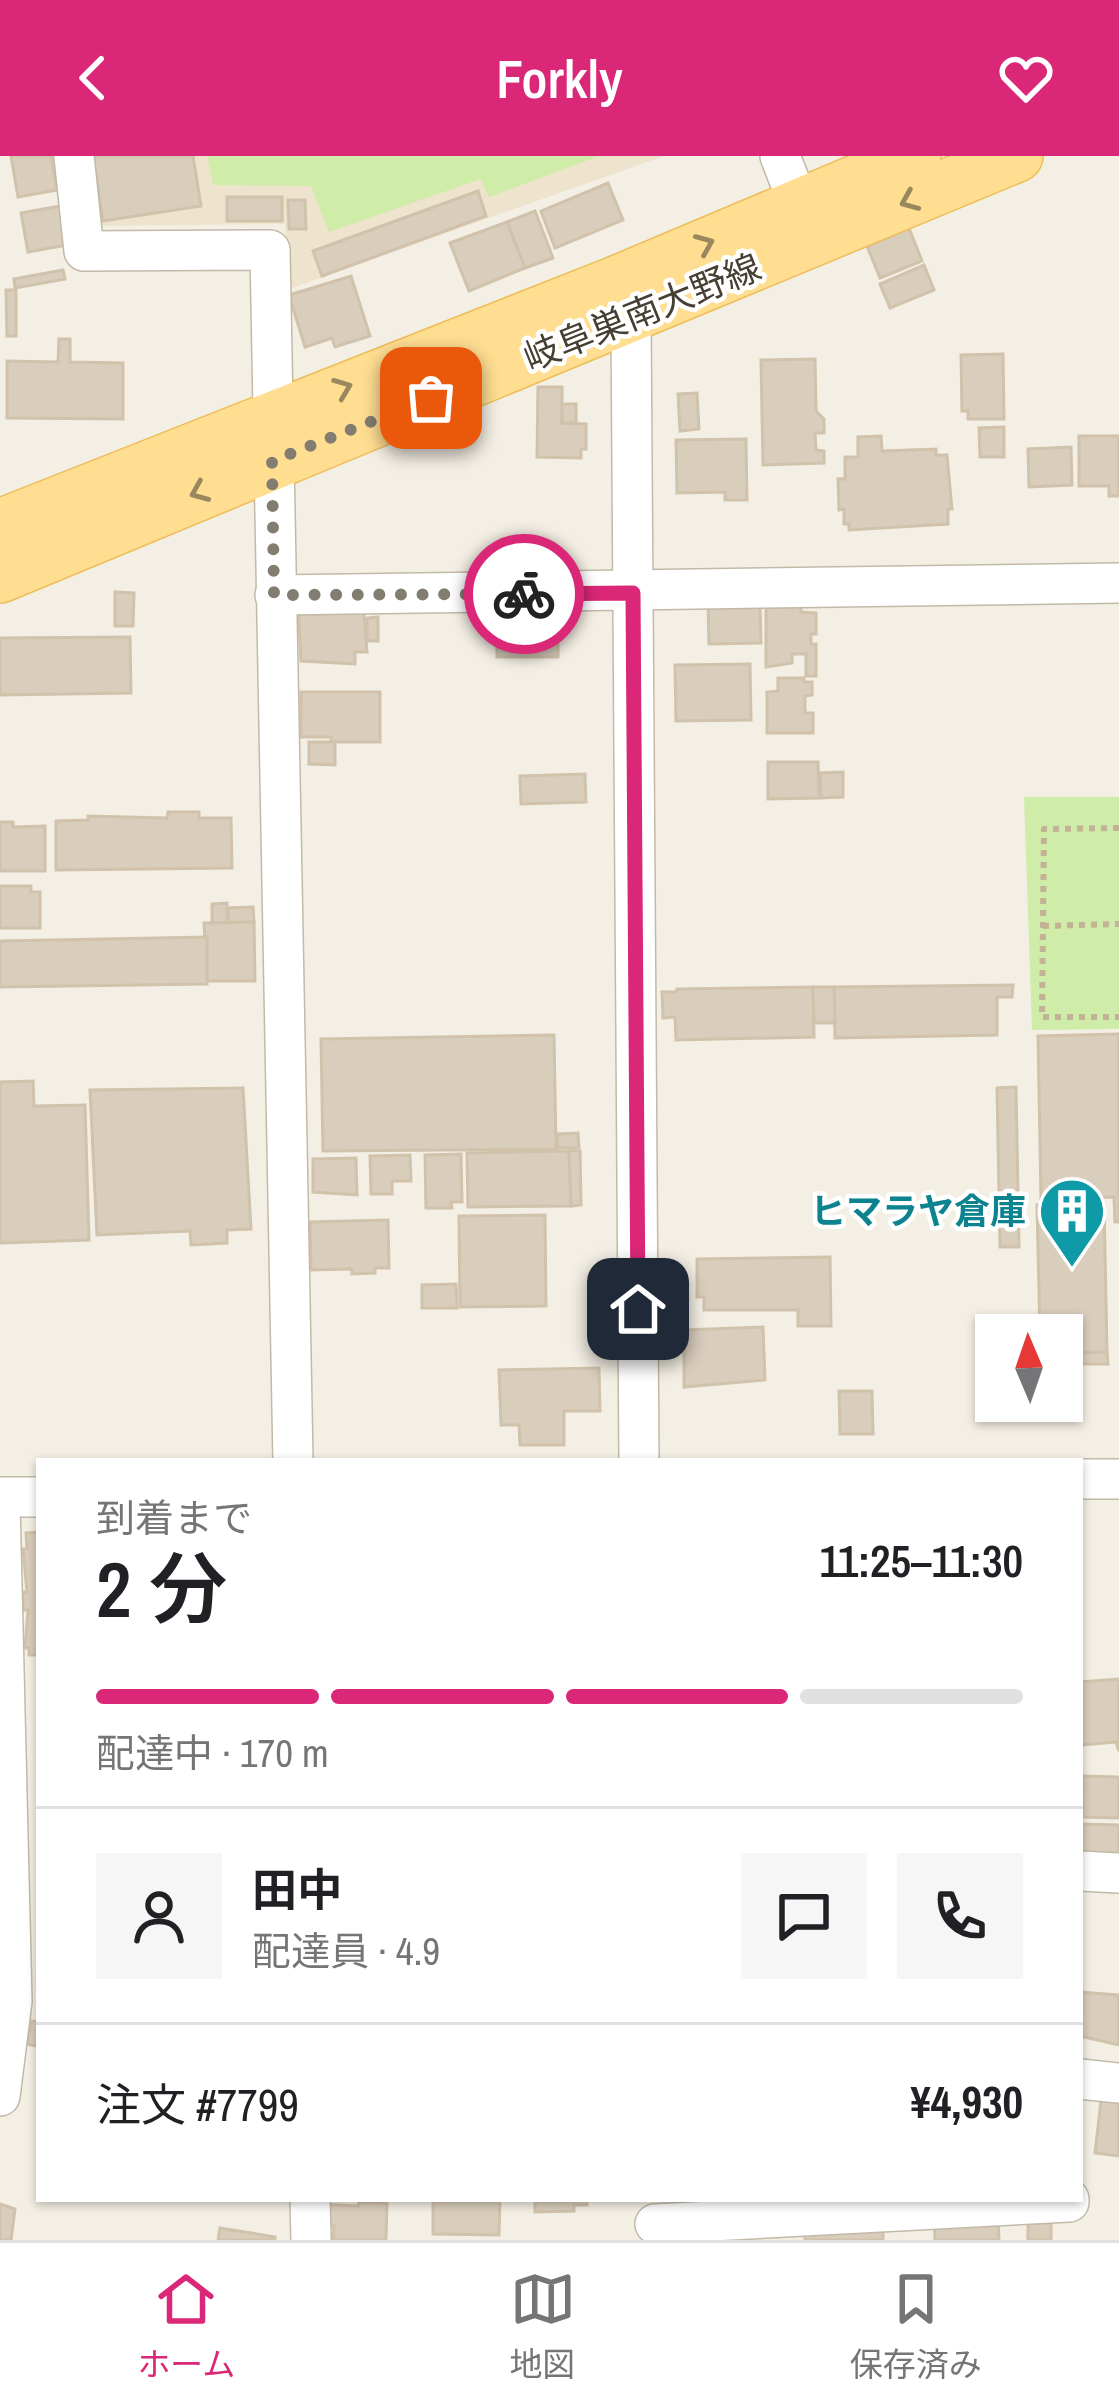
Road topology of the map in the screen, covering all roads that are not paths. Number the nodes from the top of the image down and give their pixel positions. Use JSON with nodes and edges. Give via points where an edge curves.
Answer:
{"nodes":[{"id":1,"x":74,"y":156,"type":"edge"},
{"id":2,"x":780,"y":156,"type":"edge"},
{"id":3,"x":915,"y":156,"type":"edge"},
{"id":4,"x":1017,"y":156,"type":"edge"},
{"id":5,"x":799,"y":205,"type":"junction"},
{"id":6,"x":623,"y":300,"type":"junction"},
{"id":7,"x":273,"y":438,"type":"junction"},
{"id":8,"x":0,"y":525,"type":"edge"},
{"id":9,"x":0,"y":577,"type":"edge"},
{"id":10,"x":1119,"y":584,"type":"edge"},
{"id":11,"x":633,"y":593,"type":"junction"},
{"id":12,"x":274,"y":595,"type":"junction"},
{"id":13,"x":292,"y":1458,"type":"edge"},
{"id":14,"x":638,"y":1458,"type":"edge"},
{"id":15,"x":1119,"y":1479,"type":"edge"},
{"id":16,"x":1083,"y":1480,"type":"edge"},
{"id":17,"x":36,"y":1497,"type":"edge"},
{"id":18,"x":0,"y":1500,"type":"edge"},
{"id":19,"x":15,"y":1695,"type":"edge"},
{"id":20,"x":1083,"y":1871,"type":"edge"},
{"id":21,"x":1119,"y":1873,"type":"edge"},
{"id":22,"x":1083,"y":2079,"type":"edge"},
{"id":23,"x":1119,"y":2083,"type":"edge"},
{"id":24,"x":0,"y":2096,"type":"edge"},
{"id":25,"x":310,"y":2202,"type":"edge"},
{"id":26,"x":1042,"y":2202,"type":"edge"},
{"id":27,"x":914,"y":2216,"type":"edge"},
{"id":28,"x":655,"y":2221,"type":"edge"},
{"id":29,"x":310,"y":2240,"type":"edge"}],
"edges":[{"from":1,"to":7,"type":"street","via":[[84,251],[270,250]]},
{"from":2,"to":5,"type":"street"},
{"from":3,"to":5,"type":"main road","name":"岐阜巣南大野線"},
{"from":4,"to":6,"type":"main road","name":"岐阜巣南大野線","one_way":true},
{"from":6,"to":5,"type":"main road","name":"岐阜巣南大野線","one_way":true},
{"from":6,"to":7,"type":"main road","name":"岐阜巣南大野線"},
{"from":6,"to":11,"type":"street"},
{"from":7,"to":8,"type":"main road","name":"岐阜巣南大野線"},
{"from":7,"to":9,"type":"main road","name":"岐阜巣南大野線","one_way":true},
{"from":7,"to":12,"type":"street"},
{"from":10,"to":11,"type":"street"},
{"from":11,"to":12,"type":"street"},
{"from":11,"to":14,"type":"street"},
{"from":12,"to":13,"type":"street"},
{"from":15,"to":16,"type":"street"},
{"from":17,"to":18,"type":"street"},
{"from":18,"to":19,"type":"street"},
{"from":19,"to":24,"type":"street","via":[[12,2001]]},
{"from":20,"to":21,"type":"street"},
{"from":22,"to":23,"type":"street"},
{"from":25,"to":29,"type":"street"},
{"from":26,"to":27,"type":"street"},
{"from":27,"to":28,"type":"street"}]}
